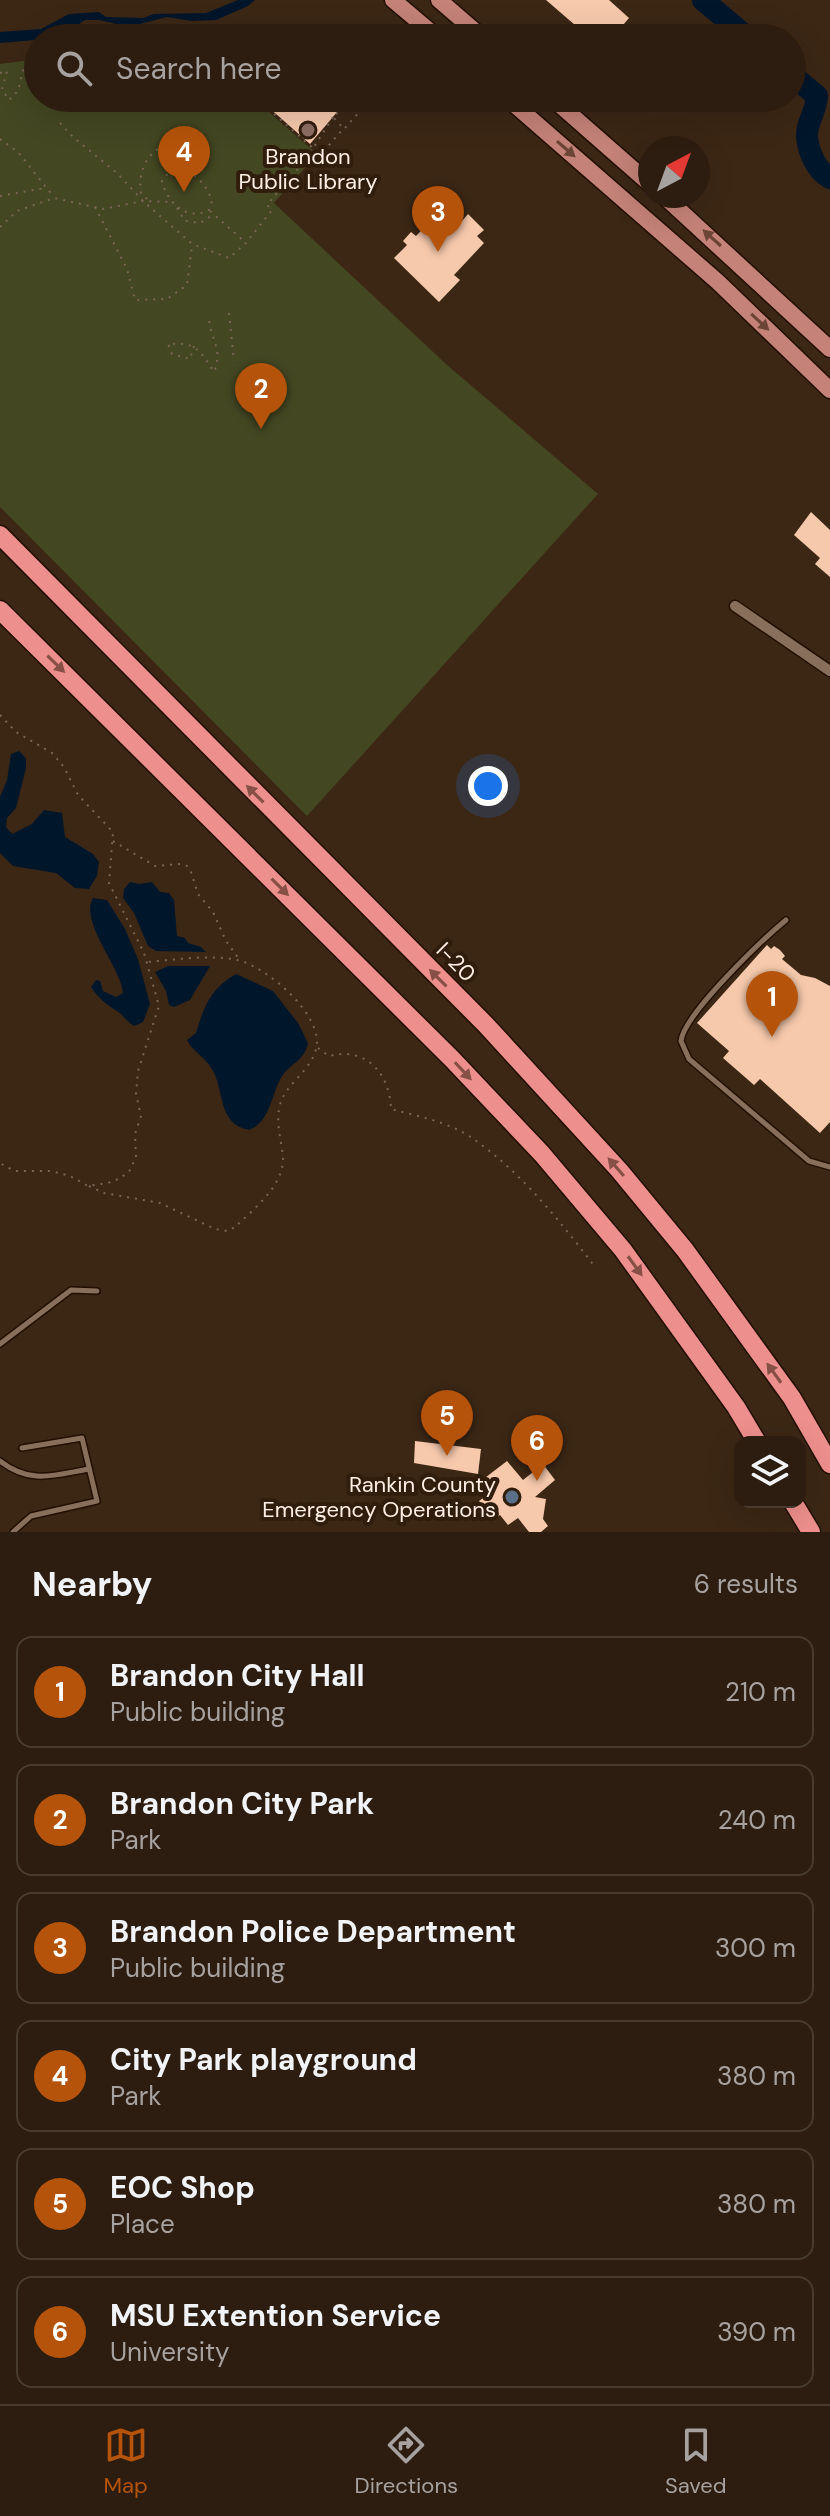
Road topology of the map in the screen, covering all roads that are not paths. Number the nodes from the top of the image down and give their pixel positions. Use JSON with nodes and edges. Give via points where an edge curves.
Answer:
{"nodes":[{"id":1,"x":393,"y":0,"type":"edge"},
{"id":2,"x":439,"y":0,"type":"edge"},
{"id":3,"x":421,"y":24,"type":"edge"},
{"id":4,"x":467,"y":24,"type":"edge"},
{"id":5,"x":523,"y":112,"type":"edge"},
{"id":6,"x":568,"y":112,"type":"edge"},
{"id":7,"x":638,"y":173,"type":"edge"},
{"id":8,"x":638,"y":186,"type":"edge"},
{"id":9,"x":623,"y":198,"type":"junction"},
{"id":10,"x":677,"y":208,"type":"edge"},
{"id":11,"x":830,"y":349,"type":"edge"},
{"id":12,"x":830,"y":390,"type":"edge"},
{"id":13,"x":0,"y":535,"type":"edge"},
{"id":14,"x":735,"y":606,"type":"dead end"},
{"id":15,"x":0,"y":610,"type":"edge"},
{"id":16,"x":830,"y":671,"type":"edge"},
{"id":17,"x":786,"y":920,"type":"dead end"},
{"id":18,"x":830,"y":1167,"type":"edge"},
{"id":19,"x":97,"y":1291,"type":"dead end"},
{"id":20,"x":0,"y":1344,"type":"edge"},
{"id":21,"x":792,"y":1398,"type":"junction"},
{"id":22,"x":753,"y":1436,"type":"edge"},
{"id":23,"x":22,"y":1448,"type":"dead end"},
{"id":24,"x":830,"y":1450,"type":"edge"},
{"id":25,"x":0,"y":1461,"type":"edge"},
{"id":26,"x":830,"y":1464,"type":"edge"},
{"id":27,"x":89,"y":1469,"type":"junction"},
{"id":28,"x":797,"y":1508,"type":"edge"},
{"id":29,"x":13,"y":1532,"type":"edge"},
{"id":30,"x":811,"y":1532,"type":"edge"}],
"edges":[{"from":1,"to":3,"type":"main road"},
{"from":2,"to":4,"type":"main road"},
{"from":5,"to":9,"type":"main road","one_way":true},
{"from":6,"to":7,"type":"main road"},
{"from":8,"to":9,"type":"main road"},
{"from":9,"to":12,"type":"main road","one_way":true},
{"from":11,"to":10,"type":"main road","one_way":true},
{"from":21,"to":13,"type":"highway","name":"I-20","one_way":true,"via":[[685,1250],[558,1102]]},
{"from":14,"to":16,"type":"street"},
{"from":15,"to":22,"type":"highway","one_way":true,"via":[[542,1154],[623,1250]]},
{"from":17,"to":18,"type":"lane","via":[[763,938],[688,1023],[681,1041],[689,1059],[809,1161]]},
{"from":19,"to":20,"type":"lane","via":[[71,1290]]},
{"from":21,"to":24,"type":"highway"},
{"from":21,"to":26,"type":"highway","name":"I-20"},
{"from":23,"to":27,"type":"lane","via":[[82,1438]]},
{"from":25,"to":27,"type":"lane","via":[[36,1478]]},
{"from":27,"to":29,"type":"lane","via":[[97,1501],[31,1516]]},
{"from":28,"to":30,"type":"highway"}]}
